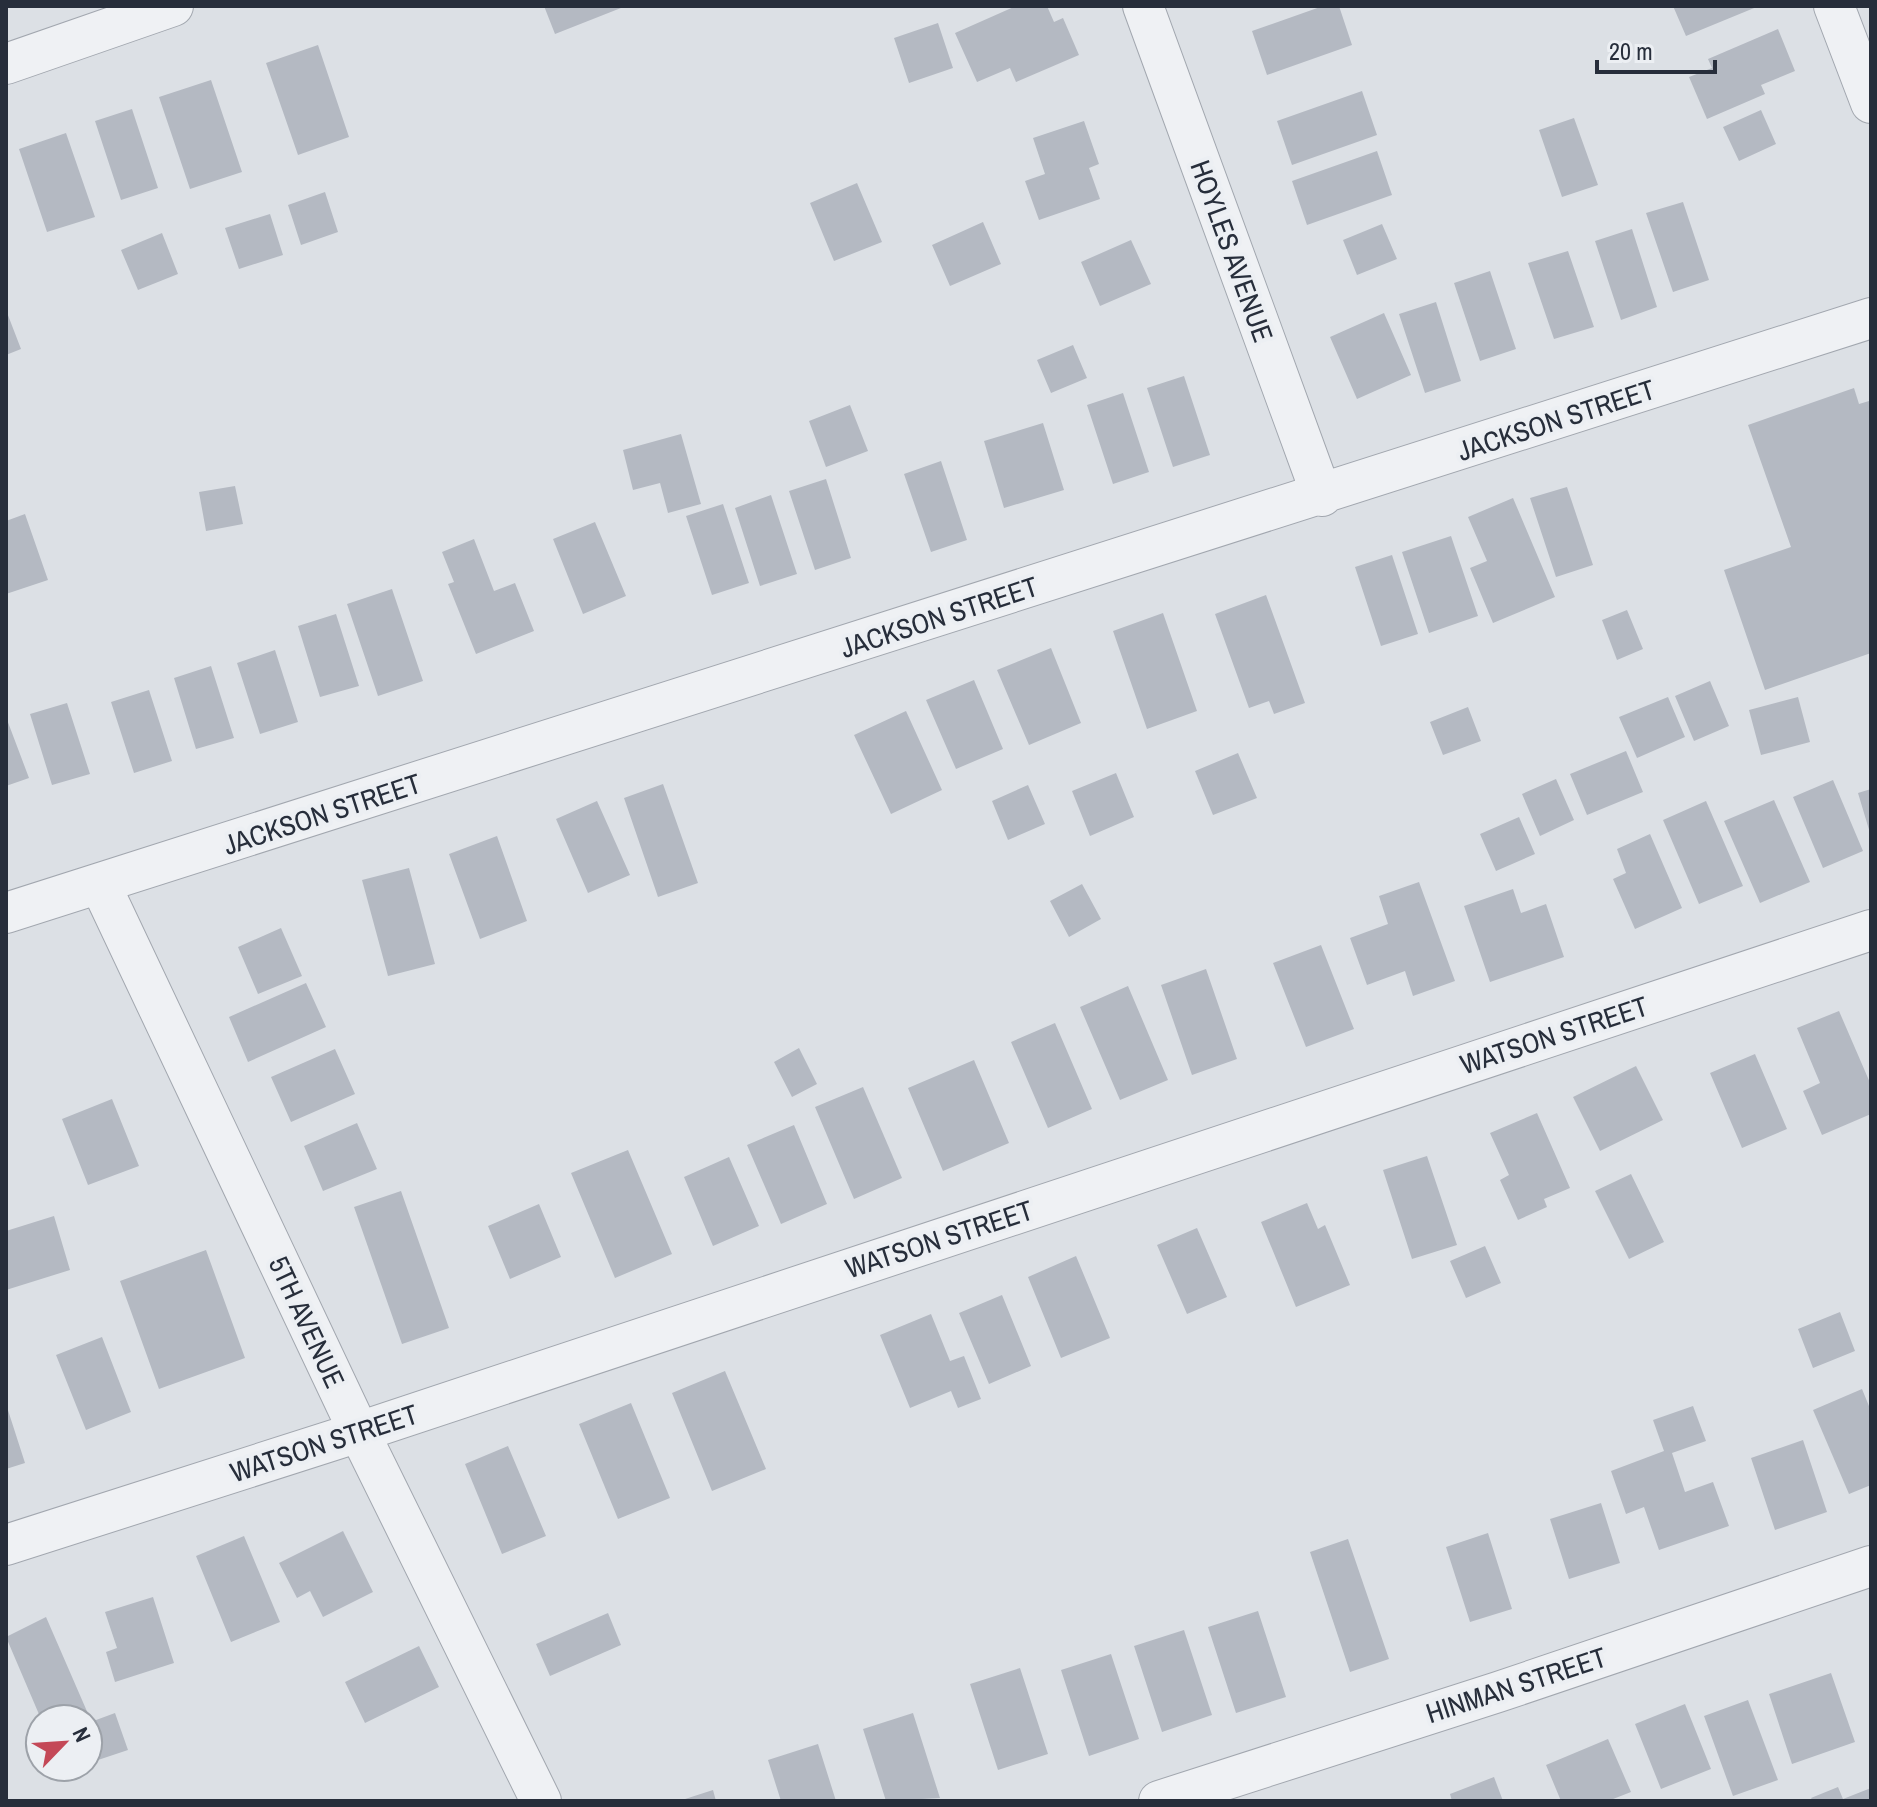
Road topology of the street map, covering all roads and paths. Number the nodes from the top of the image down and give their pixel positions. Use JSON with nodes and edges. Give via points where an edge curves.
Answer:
{"nodes":[{"id":1,"x":173,"y":6,"type":"edge"},
{"id":2,"x":1143,"y":6,"type":"edge"},
{"id":3,"x":1834,"y":6,"type":"edge"},
{"id":4,"x":6,"y":64,"type":"edge"},
{"id":5,"x":1871,"y":103,"type":"edge"},
{"id":6,"x":1871,"y":318,"type":"edge"},
{"id":7,"x":1322,"y":496,"type":"junction"},
{"id":8,"x":100,"y":884,"type":"junction"},
{"id":9,"x":6,"y":913,"type":"edge"},
{"id":10,"x":1871,"y":930,"type":"edge"},
{"id":11,"x":359,"y":1432,"type":"junction"},
{"id":12,"x":6,"y":1545,"type":"edge"},
{"id":13,"x":1871,"y":1566,"type":"edge"},
{"id":14,"x":541,"y":1801,"type":"edge"},
{"id":15,"x":1159,"y":1801,"type":"edge"}],
"edges":[{"from":1,"to":4,"type":"street"},
{"from":2,"to":7,"type":"street","name":"HOYLES AVENUE"},
{"from":3,"to":5,"type":"street"},
{"from":6,"to":7,"type":"street","name":"JACKSON STREET"},
{"from":7,"to":8,"type":"street","name":"JACKSON STREET"},
{"from":8,"to":9,"type":"street","name":"JACKSON STREET"},
{"from":8,"to":11,"type":"street","name":"5TH AVENUE"},
{"from":10,"to":11,"type":"street","name":"WATSON STREET"},
{"from":11,"to":12,"type":"street","name":"WATSON STREET"},
{"from":11,"to":14,"type":"street","name":"5TH AVENUE"},
{"from":13,"to":15,"type":"street","name":"HINMAN STREET"}]}
